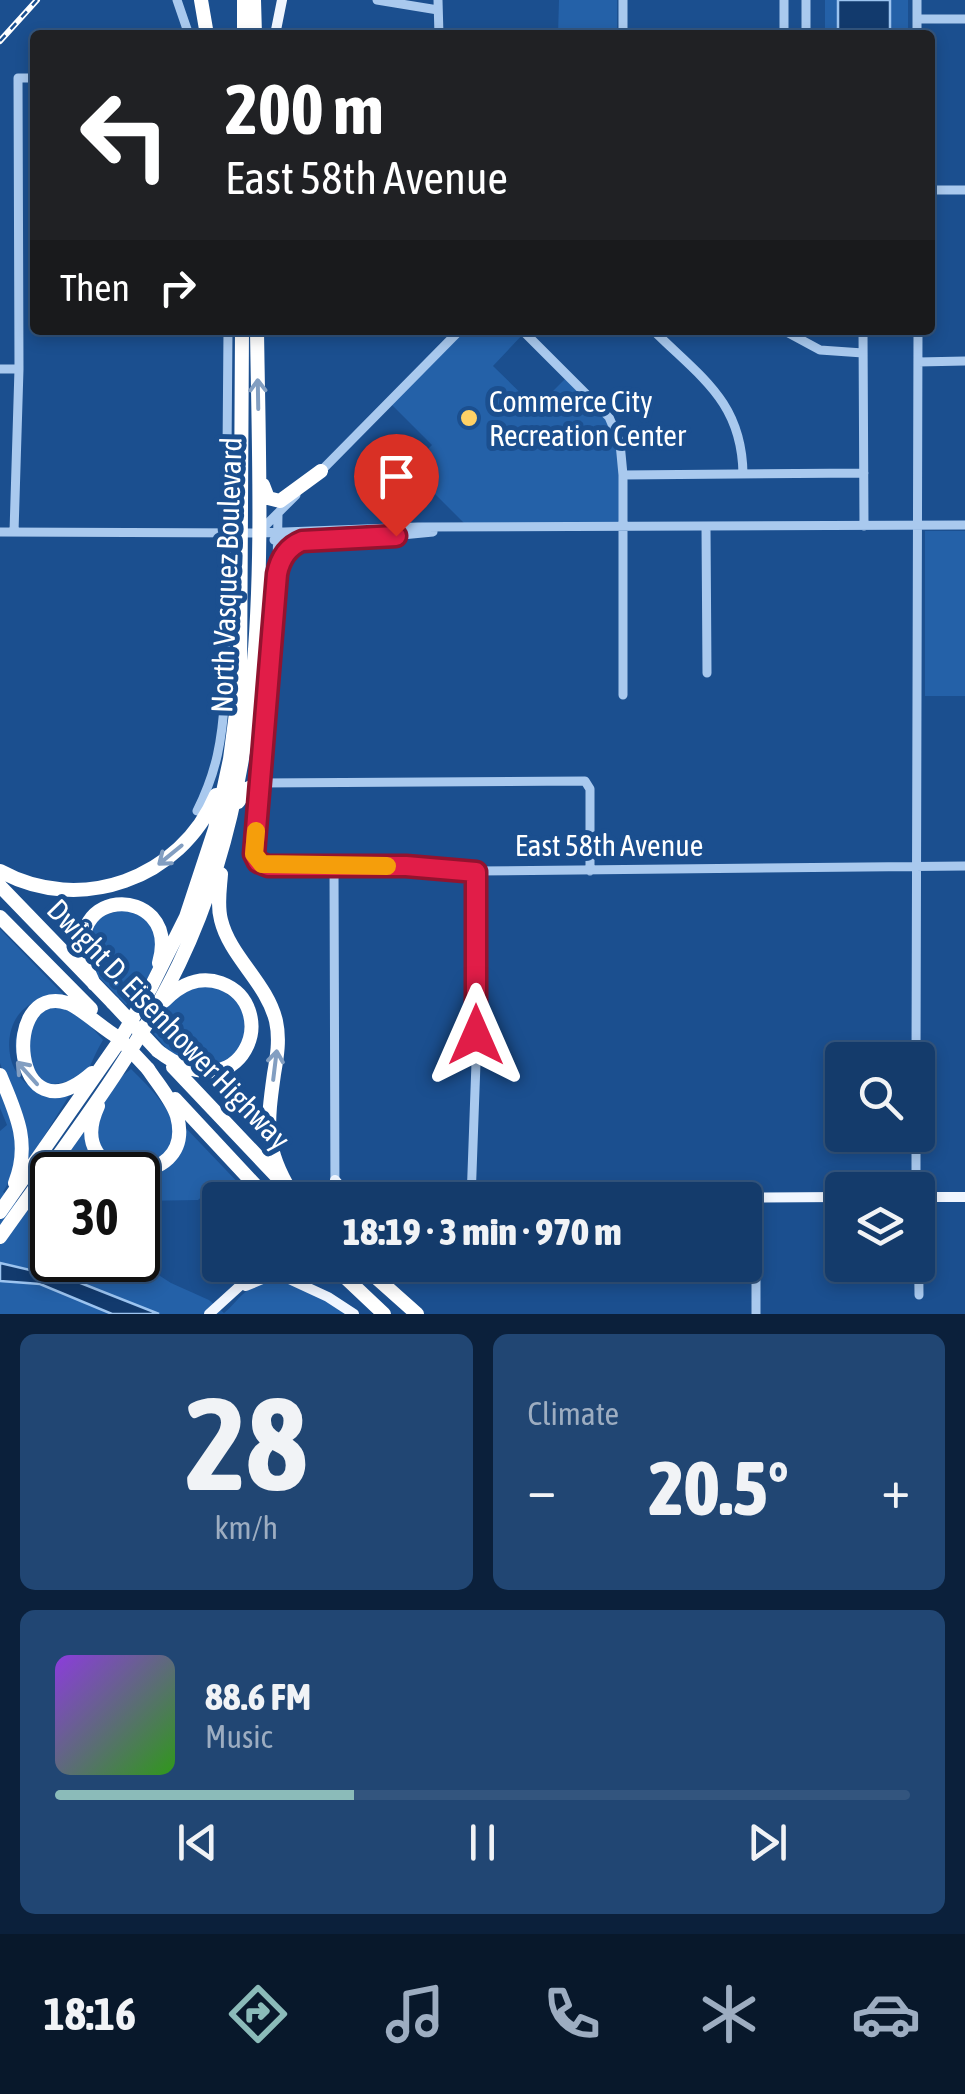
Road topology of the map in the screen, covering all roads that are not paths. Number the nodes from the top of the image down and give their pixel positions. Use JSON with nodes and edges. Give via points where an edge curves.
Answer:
{"nodes":[{"id":1,"x":177,"y":0,"type":"edge"},
{"id":2,"x":201,"y":0,"type":"edge"},
{"id":3,"x":244,"y":0,"type":"edge"},
{"id":4,"x":254,"y":0,"type":"edge"},
{"id":5,"x":282,"y":0,"type":"edge"},
{"id":6,"x":377,"y":0,"type":"edge"},
{"id":7,"x":624,"y":0,"type":"edge"},
{"id":8,"x":784,"y":0,"type":"edge"},
{"id":9,"x":806,"y":0,"type":"edge"},
{"id":10,"x":916,"y":0,"type":"edge"},
{"id":11,"x":438,"y":5,"type":"edge"},
{"id":12,"x":917,"y":19,"type":"junction"},
{"id":13,"x":965,"y":19,"type":"edge"},
{"id":14,"x":187,"y":30,"type":"edge"},
{"id":15,"x":206,"y":30,"type":"edge"},
{"id":16,"x":244,"y":30,"type":"edge"},
{"id":17,"x":256,"y":30,"type":"edge"},
{"id":18,"x":276,"y":30,"type":"edge"},
{"id":19,"x":439,"y":30,"type":"edge"},
{"id":20,"x":623,"y":30,"type":"edge"},
{"id":21,"x":784,"y":30,"type":"edge"},
{"id":22,"x":806,"y":30,"type":"edge"},
{"id":23,"x":917,"y":30,"type":"edge"},
{"id":24,"x":30,"y":78,"type":"edge"},
{"id":25,"x":935,"y":190,"type":"edge"},
{"id":26,"x":965,"y":190,"type":"edge"},
{"id":27,"x":228,"y":335,"type":"edge"},
{"id":28,"x":242,"y":335,"type":"edge"},
{"id":29,"x":257,"y":335,"type":"edge"},
{"id":30,"x":455,"y":335,"type":"edge"},
{"id":31,"x":527,"y":335,"type":"edge"},
{"id":32,"x":658,"y":335,"type":"edge"},
{"id":33,"x":792,"y":335,"type":"edge"},
{"id":34,"x":863,"y":335,"type":"edge"},
{"id":35,"x":918,"y":335,"type":"edge"},
{"id":36,"x":864,"y":353,"type":"junction"},
{"id":37,"x":965,"y":361,"type":"edge"},
{"id":38,"x":918,"y":362,"type":"junction"},
{"id":39,"x":0,"y":369,"type":"edge"},
{"id":40,"x":18,"y":369,"type":"junction"},
{"id":41,"x":258,"y":457,"type":"junction"},
{"id":42,"x":321,"y":470,"type":"junction"},
{"id":43,"x":864,"y":473,"type":"junction"},
{"id":44,"x":623,"y":474,"type":"junction"},
{"id":45,"x":742,"y":474,"type":"junction"},
{"id":46,"x":278,"y":514,"type":"junction"},
{"id":47,"x":864,"y":526,"type":"junction"},
{"id":48,"x":918,"y":526,"type":"junction"},
{"id":49,"x":965,"y":526,"type":"edge"},
{"id":50,"x":706,"y":527,"type":"junction"},
{"id":51,"x":624,"y":528,"type":"junction"},
{"id":52,"x":449,"y":529,"type":"junction"},
{"id":53,"x":0,"y":532,"type":"edge"},
{"id":54,"x":14,"y":532,"type":"junction"},
{"id":55,"x":258,"y":532,"type":"junction"},
{"id":56,"x":233,"y":533,"type":"junction"},
{"id":57,"x":278,"y":536,"type":"junction"},
{"id":58,"x":302,"y":541,"type":"junction"},
{"id":59,"x":278,"y":570,"type":"junction"},
{"id":60,"x":707,"y":673,"type":"dead end"},
{"id":61,"x":624,"y":695,"type":"dead end"},
{"id":62,"x":232,"y":742,"type":"junction"},
{"id":63,"x":259,"y":783,"type":"junction"},
{"id":64,"x":197,"y":811,"type":"dead end"},
{"id":65,"x":232,"y":816,"type":"junction"},
{"id":66,"x":224,"y":845,"type":"junction"},
{"id":67,"x":334,"y":866,"type":"junction"},
{"id":68,"x":916,"y":866,"type":"junction"},
{"id":69,"x":965,"y":866,"type":"edge"},
{"id":70,"x":0,"y":871,"type":"edge"},
{"id":71,"x":590,"y":871,"type":"junction"},
{"id":72,"x":476,"y":872,"type":"junction"},
{"id":73,"x":0,"y":886,"type":"edge"},
{"id":74,"x":0,"y":917,"type":"edge"},
{"id":75,"x":94,"y":984,"type":"junction"},
{"id":76,"x":150,"y":988,"type":"junction"},
{"id":77,"x":156,"y":1008,"type":"junction"},
{"id":78,"x":99,"y":1023,"type":"junction"},
{"id":79,"x":916,"y":1042,"type":"edge"},
{"id":80,"x":158,"y":1052,"type":"junction"},
{"id":81,"x":107,"y":1058,"type":"junction"},
{"id":82,"x":148,"y":1069,"type":"junction"},
{"id":83,"x":113,"y":1074,"type":"junction"},
{"id":84,"x":0,"y":1075,"type":"edge"},
{"id":85,"x":335,"y":1180,"type":"edge"},
{"id":86,"x":253,"y":1182,"type":"edge"},
{"id":87,"x":282,"y":1182,"type":"edge"},
{"id":88,"x":286,"y":1182,"type":"edge"},
{"id":89,"x":472,"y":1182,"type":"edge"},
{"id":90,"x":19,"y":1192,"type":"junction"},
{"id":91,"x":935,"y":1196,"type":"edge"},
{"id":92,"x":825,"y":1197,"type":"edge"},
{"id":93,"x":965,"y":1197,"type":"edge"},
{"id":94,"x":762,"y":1198,"type":"edge"},
{"id":95,"x":2,"y":1210,"type":"edge"},
{"id":96,"x":0,"y":1237,"type":"edge"},
{"id":97,"x":244,"y":1282,"type":"edge"},
{"id":98,"x":252,"y":1282,"type":"edge"},
{"id":99,"x":300,"y":1282,"type":"edge"},
{"id":100,"x":350,"y":1282,"type":"edge"},
{"id":101,"x":381,"y":1282,"type":"edge"},
{"id":102,"x":756,"y":1282,"type":"edge"},
{"id":103,"x":918,"y":1282,"type":"edge"},
{"id":104,"x":918,"y":1295,"type":"dead end"},
{"id":105,"x":220,"y":1304,"type":"junction"},
{"id":106,"x":208,"y":1314,"type":"edge"},
{"id":107,"x":354,"y":1314,"type":"edge"},
{"id":108,"x":384,"y":1314,"type":"edge"},
{"id":109,"x":416,"y":1314,"type":"edge"},
{"id":110,"x":756,"y":1314,"type":"edge"}],
"edges":[{"from":1,"to":14,"type":"street"},
{"from":2,"to":15,"type":"highway"},
{"from":3,"to":16,"type":"highway"},
{"from":4,"to":17,"type":"highway"},
{"from":5,"to":18,"type":"main road"},
{"from":6,"to":11,"type":"street"},
{"from":7,"to":20,"type":"street"},
{"from":8,"to":21,"type":"street"},
{"from":9,"to":22,"type":"street"},
{"from":10,"to":12,"type":"street"},
{"from":11,"to":19,"type":"street"},
{"from":12,"to":13,"type":"street"},
{"from":12,"to":23,"type":"street"},
{"from":24,"to":40,"type":"street","via":[[18,78]]},
{"from":25,"to":26,"type":"street"},
{"from":27,"to":56,"type":"street"},
{"from":28,"to":56,"type":"highway","name":"North Vasquez Boulevard"},
{"from":41,"to":29,"type":"highway","name":"North Vasquez Boulevard","one_way":true},
{"from":30,"to":42,"type":"street"},
{"from":31,"to":44,"type":"street","via":[[609,417]]},
{"from":32,"to":45,"type":"street","via":[[727,407],[742,442]]},
{"from":33,"to":36,"type":"street","via":[[820,350]]},
{"from":34,"to":36,"type":"street"},
{"from":35,"to":38,"type":"street"},
{"from":36,"to":43,"type":"street"},
{"from":37,"to":38,"type":"street"},
{"from":38,"to":48,"type":"street"},
{"from":39,"to":40,"type":"street"},
{"from":40,"to":54,"type":"street"},
{"from":41,"to":42,"type":"highway","via":[[266,496],[274,502]]},
{"from":41,"to":55,"type":"highway","name":"North Vasquez Boulevard"},
{"from":42,"to":46,"type":"street"},
{"from":43,"to":45,"type":"street"},
{"from":43,"to":47,"type":"street"},
{"from":44,"to":45,"type":"street"},
{"from":44,"to":51,"type":"street"},
{"from":46,"to":55,"type":"street"},
{"from":46,"to":57,"type":"street"},
{"from":47,"to":48,"type":"street"},
{"from":47,"to":50,"type":"street"},
{"from":48,"to":49,"type":"street"},
{"from":48,"to":68,"type":"street"},
{"from":50,"to":51,"type":"street"},
{"from":50,"to":60,"type":"street"},
{"from":51,"to":52,"type":"street"},
{"from":51,"to":61,"type":"street"},
{"from":52,"to":57,"type":"street"},
{"from":52,"to":58,"type":"street"},
{"from":53,"to":54,"type":"street"},
{"from":54,"to":56,"type":"street"},
{"from":55,"to":56,"type":"street"},
{"from":55,"to":57,"type":"street"},
{"from":55,"to":65,"type":"highway","name":"North Vasquez Boulevard","via":[[255,680]]},
{"from":56,"to":62,"type":"highway","name":"North Vasquez Boulevard","via":[[241,658]]},
{"from":56,"to":64,"type":"street","via":[[223,734],[214,778]]},
{"from":57,"to":58,"type":"street"},
{"from":57,"to":59,"type":"street"},
{"from":58,"to":59,"type":"street","via":[[288,549]]},
{"from":59,"to":63,"type":"street"},
{"from":62,"to":70,"type":"highway","one_way":true,"via":[[200,825],[149,871],[104,888],[68,891]]},
{"from":62,"to":76,"type":"highway","name":"North Vasquez Boulevard","via":[[206,862]]},
{"from":63,"to":65,"type":"highway","via":[[245,791]]},
{"from":63,"to":67,"type":"street","name":"East 58th Avenue","via":[[256,858],[268,866]]},
{"from":63,"to":71,"type":"street","via":[[581,780],[588,784]]},
{"from":65,"to":66,"type":"highway","name":"North Vasquez Boulevard"},
{"from":66,"to":77,"type":"highway","name":"North Vasquez Boulevard"},
{"from":88,"to":66,"type":"highway","one_way":true,"via":[[268,1132],[277,1024],[221,919]]},
{"from":67,"to":72,"type":"street","name":"East 58th Avenue"},
{"from":67,"to":85,"type":"street"},
{"from":68,"to":69,"type":"street","name":"East 58th Avenue"},
{"from":68,"to":71,"type":"street","name":"East 58th Avenue"},
{"from":68,"to":79,"type":"street"},
{"from":71,"to":72,"type":"street","name":"East 58th Avenue"},
{"from":72,"to":89,"type":"street"},
{"from":73,"to":75,"type":"highway","name":"Dwight D. Eisenhower Highway"},
{"from":74,"to":78,"type":"highway","name":"Dwight D. Eisenhower Highway"},
{"from":75,"to":76,"type":"highway","via":[[84,962],[83,933],[96,912],[123,903],[146,911],[160,928],[161,957]]},
{"from":75,"to":80,"type":"highway","name":"Dwight D. Eisenhower Highway","bridge":true},
{"from":76,"to":81,"type":"highway","name":"North Vasquez Boulevard"},
{"from":77,"to":80,"type":"highway","via":[[189,982],[214,981],[239,995],[251,1024],[242,1055],[218,1071],[187,1070]]},
{"from":77,"to":83,"type":"highway","name":"North Vasquez Boulevard"},
{"from":81,"to":78,"type":"highway","name":"Dwight D. Eisenhower Highway","one_way":true,"via":[[77,1084],[55,1090],[35,1084],[15,1060],[16,1029],[38,1006],[68,1004]]},
{"from":78,"to":82,"type":"highway","name":"Dwight D. Eisenhower Highway","bridge":true},
{"from":80,"to":87,"type":"highway","name":"Dwight D. Eisenhower Highway"},
{"from":81,"to":90,"type":"highway","name":"North Vasquez Boulevard"},
{"from":82,"to":83,"type":"highway","via":[[174,1109],[178,1128],[166,1159],[139,1172],[107,1163],[93,1138],[94,1114]]},
{"from":82,"to":86,"type":"highway","name":"Dwight D. Eisenhower Highway"},
{"from":83,"to":90,"type":"highway","name":"North Vasquez Boulevard"},
{"from":84,"to":90,"type":"highway","via":[[24,1140]]},
{"from":90,"to":95,"type":"highway"},
{"from":90,"to":96,"type":"highway","name":"North Vasquez Boulevard"},
{"from":91,"to":93,"type":"main road"},
{"from":92,"to":94,"type":"main road"},
{"from":97,"to":105,"type":"main road"},
{"from":98,"to":105,"type":"main road"},
{"from":99,"to":107,"type":"main road"},
{"from":100,"to":108,"type":"highway"},
{"from":101,"to":109,"type":"highway"},
{"from":102,"to":110,"type":"street"},
{"from":103,"to":104,"type":"street"},
{"from":105,"to":106,"type":"main road"}]}
